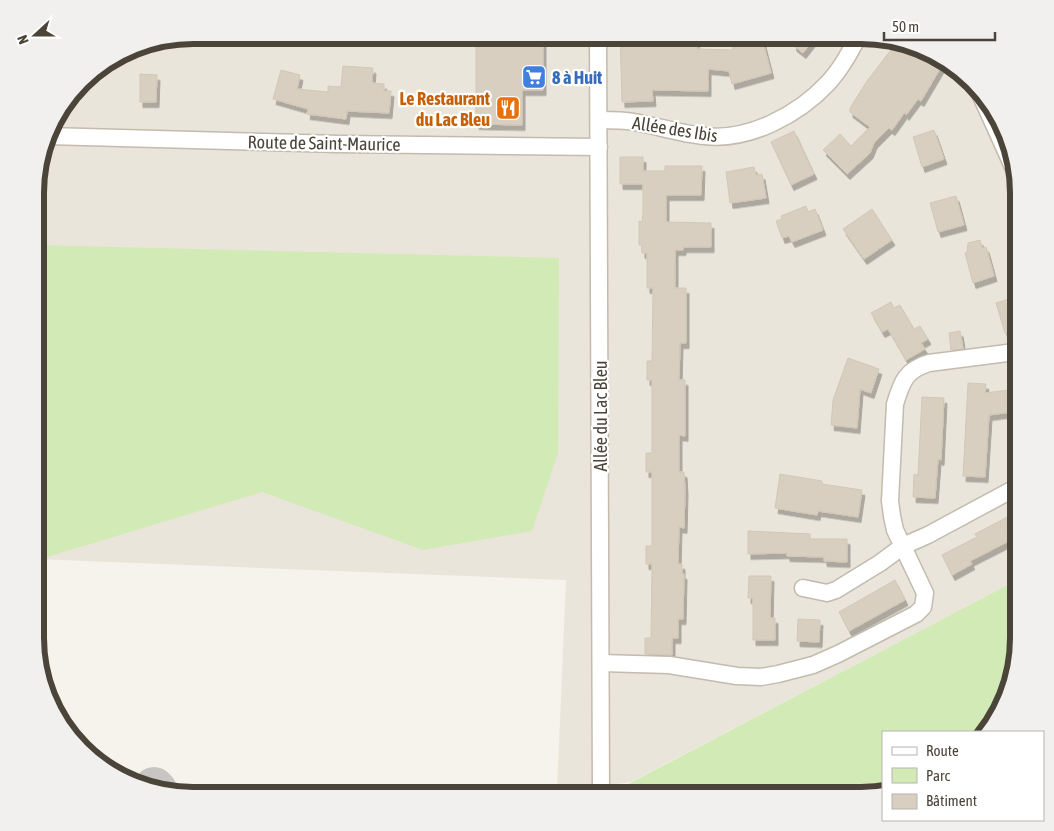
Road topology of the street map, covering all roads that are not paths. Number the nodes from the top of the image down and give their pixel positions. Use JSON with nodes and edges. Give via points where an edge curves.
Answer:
{"nodes":[{"id":1,"x":598,"y":44,"type":"edge"},
{"id":2,"x":854,"y":44,"type":"edge"},
{"id":3,"x":599,"y":120,"type":"junction"},
{"id":4,"x":55,"y":136,"type":"edge"},
{"id":5,"x":599,"y":147,"type":"junction"},
{"id":6,"x":1010,"y":352,"type":"edge"},
{"id":7,"x":1010,"y":491,"type":"edge"},
{"id":8,"x":903,"y":546,"type":"junction"},
{"id":9,"x":803,"y":588,"type":"dead end"},
{"id":10,"x":601,"y":663,"type":"junction"},
{"id":11,"x":601,"y":787,"type":"edge"}],
"edges":[{"from":1,"to":3,"type":"street","name":"Allée du Lac Bleu"},
{"from":2,"to":3,"type":"street","name":"Allée des Ibis","via":[[845,62],[810,101],[753,130],[725,137],[706,136],[631,121]]},
{"from":3,"to":5,"type":"street","name":"Allée du Lac Bleu"},
{"from":4,"to":5,"type":"street","name":"Route de Saint-Maurice"},
{"from":5,"to":10,"type":"street","name":"Allée du Lac Bleu"},
{"from":6,"to":8,"type":"street","via":[[929,363],[906,375],[894,404],[890,501]]},
{"from":7,"to":8,"type":"street"},
{"from":8,"to":9,"type":"street","via":[[827,594]]},
{"from":8,"to":10,"type":"street","via":[[925,593],[921,611],[813,665],[761,677],[668,665]]},
{"from":10,"to":11,"type":"street","name":"Allée du Lac Bleu"}]}
